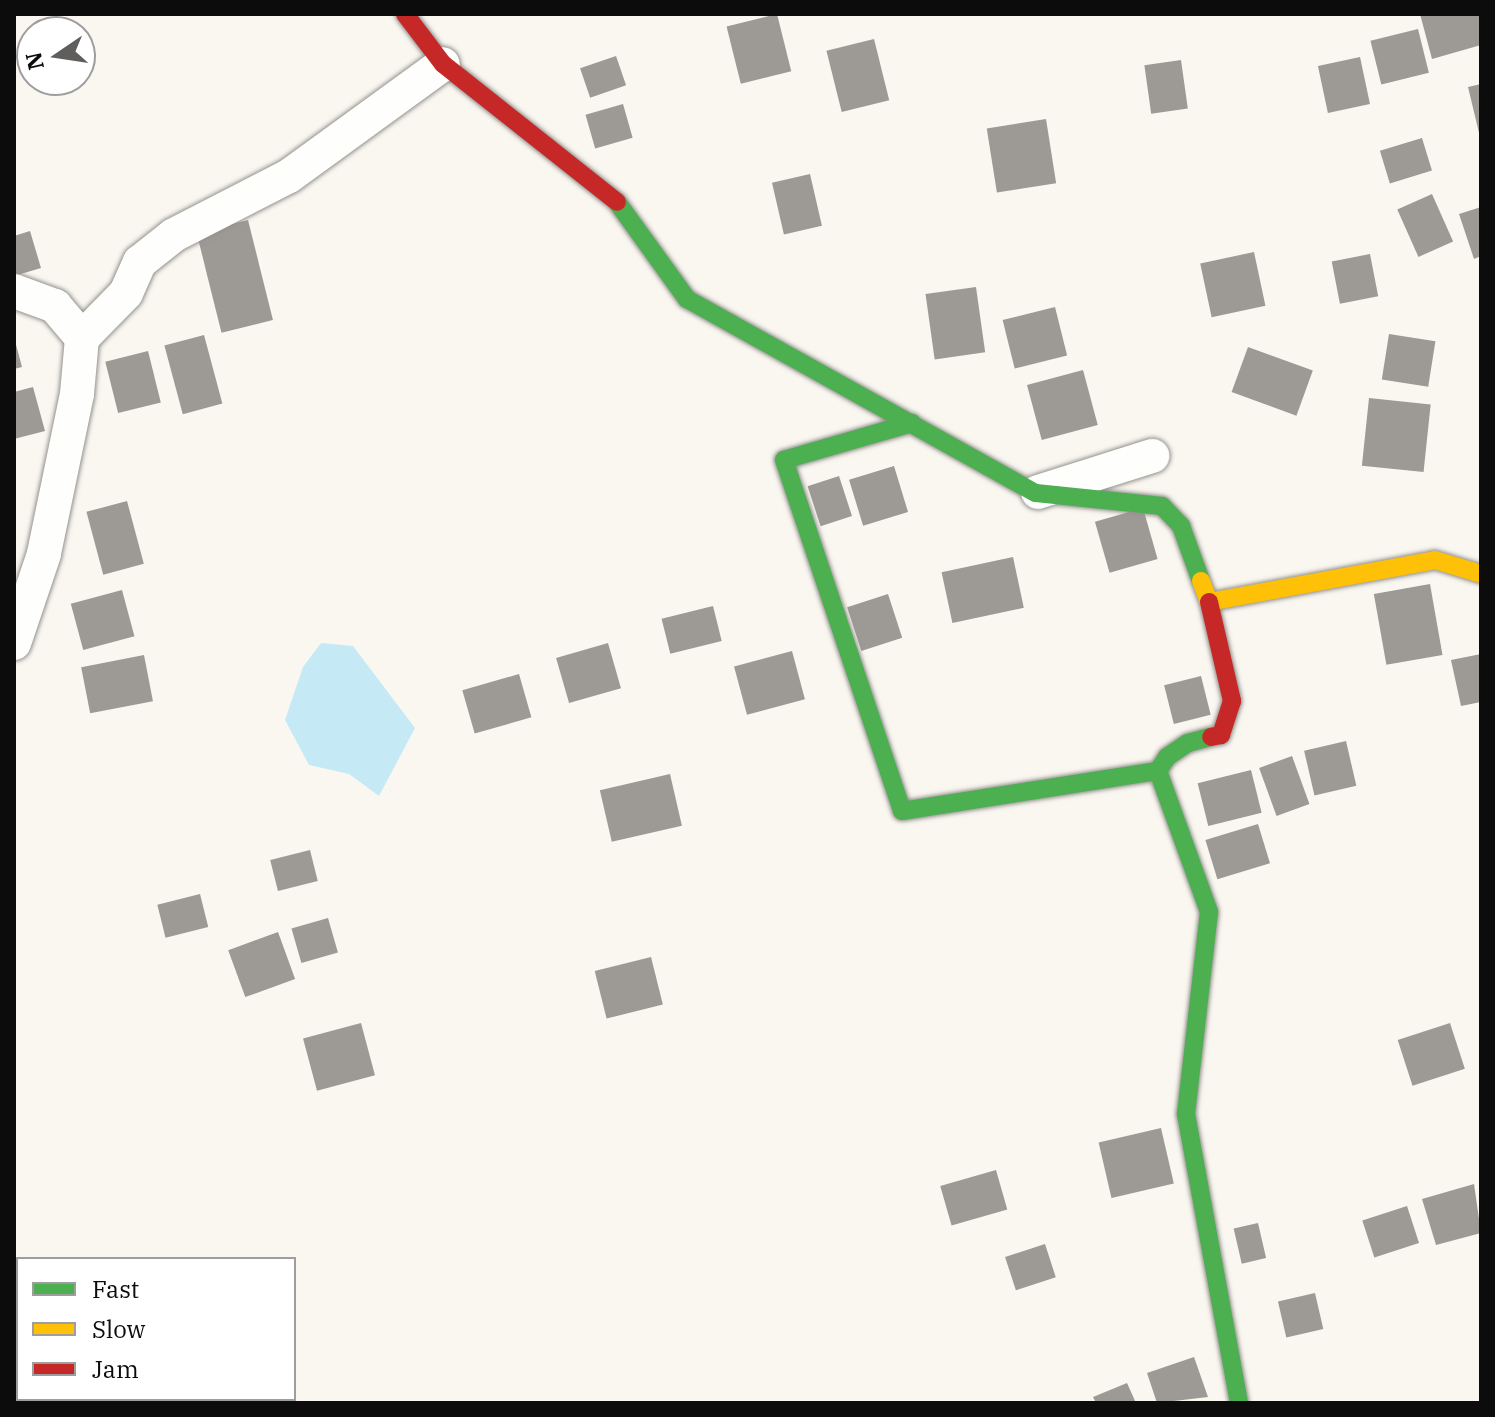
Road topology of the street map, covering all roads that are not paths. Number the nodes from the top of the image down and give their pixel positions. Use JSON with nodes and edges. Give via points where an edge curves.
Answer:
{"nodes":[{"id":1,"x":405,"y":14,"type":"edge"},
{"id":2,"x":443,"y":64,"type":"junction"},
{"id":3,"x":14,"y":291,"type":"edge"},
{"id":4,"x":82,"y":338,"type":"junction"},
{"id":5,"x":912,"y":423,"type":"junction"},
{"id":6,"x":1152,"y":456,"type":"dead end"},
{"id":7,"x":1060,"y":488,"type":"junction"},
{"id":8,"x":29,"y":551,"type":"edge"},
{"id":9,"x":1481,"y":574,"type":"edge"},
{"id":10,"x":1209,"y":602,"type":"junction"},
{"id":11,"x":14,"y":643,"type":"edge"},
{"id":12,"x":1158,"y":771,"type":"junction"},
{"id":13,"x":1239,"y":1403,"type":"edge"}],
"edges":[{"from":1,"to":2,"type":"street"},
{"from":2,"to":4,"type":"street","via":[[289,176],[174,235],[140,262],[126,293]]},
{"from":2,"to":5,"type":"street","via":[[618,203],[687,299]]},
{"from":3,"to":4,"type":"street","via":[[55,306]]},
{"from":4,"to":8,"type":"street","via":[[77,394]]},
{"from":5,"to":7,"type":"street"},
{"from":5,"to":12,"type":"street","via":[[784,460],[902,811]]},
{"from":6,"to":7,"type":"street"},
{"from":7,"to":10,"type":"street","via":[[1162,506],[1181,526]]},
{"from":8,"to":11,"type":"street"},
{"from":9,"to":10,"type":"street","via":[[1435,560]]},
{"from":10,"to":12,"type":"street","via":[[1232,701],[1228,723],[1221,735],[1188,743],[1167,757]]},
{"from":12,"to":13,"type":"street","via":[[1209,912],[1186,1114]]}]}
